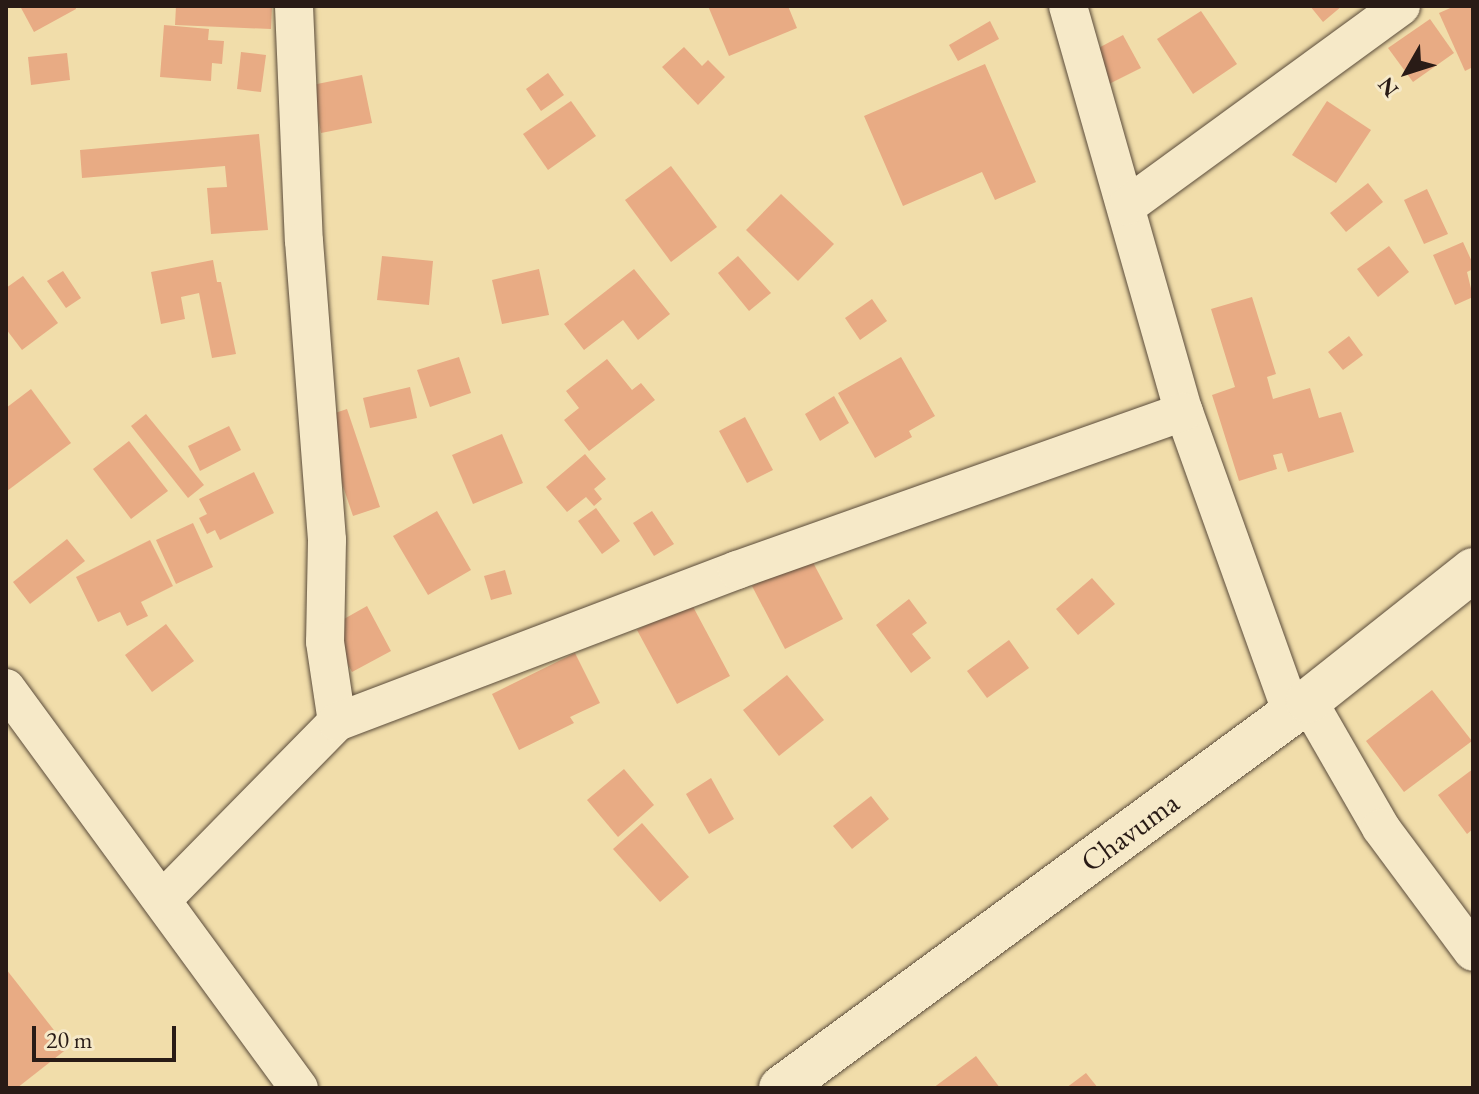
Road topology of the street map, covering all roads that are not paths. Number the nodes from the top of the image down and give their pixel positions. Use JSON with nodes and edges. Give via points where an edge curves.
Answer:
{"nodes":[{"id":1,"x":294,"y":6,"type":"edge"},
{"id":2,"x":1068,"y":6,"type":"edge"},
{"id":3,"x":1401,"y":6,"type":"edge"},
{"id":4,"x":1127,"y":206,"type":"junction"},
{"id":5,"x":1184,"y":412,"type":"junction"},
{"id":6,"x":1473,"y":570,"type":"edge"},
{"id":7,"x":6,"y":688,"type":"edge"},
{"id":8,"x":1300,"y":707,"type":"junction"},
{"id":9,"x":337,"y":722,"type":"junction"},
{"id":10,"x":162,"y":900,"type":"junction"},
{"id":11,"x":1473,"y":952,"type":"edge"},
{"id":12,"x":299,"y":1088,"type":"edge"},
{"id":13,"x":781,"y":1088,"type":"edge"}],
"edges":[{"from":1,"to":9,"type":"street","via":[[304,241],[327,540],[325,642]]},
{"from":2,"to":4,"type":"street"},
{"from":3,"to":4,"type":"street"},
{"from":4,"to":5,"type":"street"},
{"from":5,"to":8,"type":"street"},
{"from":5,"to":9,"type":"street","via":[[737,570]]},
{"from":6,"to":8,"type":"street","name":"Chavuma"},
{"from":7,"to":10,"type":"street"},
{"from":8,"to":11,"type":"street"},
{"from":8,"to":13,"type":"street","name":"Chavuma"},
{"from":9,"to":10,"type":"street"},
{"from":10,"to":12,"type":"street"}]}
